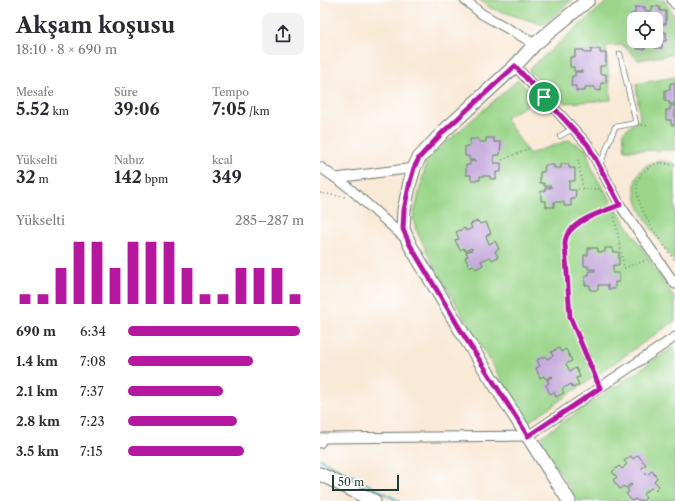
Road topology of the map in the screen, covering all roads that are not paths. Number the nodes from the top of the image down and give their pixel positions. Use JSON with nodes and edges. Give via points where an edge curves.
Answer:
{"nodes":[{"id":1,"x":465,"y":0,"type":"edge"},
{"id":2,"x":588,"y":0,"type":"edge"},
{"id":3,"x":672,"y":0,"type":"edge"},
{"id":4,"x":675,"y":4,"type":"edge"},
{"id":5,"x":535,"y":44,"type":"junction"},
{"id":6,"x":620,"y":54,"type":"dead end"},
{"id":7,"x":515,"y":66,"type":"junction"},
{"id":8,"x":572,"y":129,"type":"junction"},
{"id":9,"x":560,"y":136,"type":"dead end"},
{"id":10,"x":599,"y":166,"type":"junction"},
{"id":11,"x":320,"y":167,"type":"edge"},
{"id":12,"x":414,"y":168,"type":"junction"},
{"id":13,"x":336,"y":178,"type":"junction"},
{"id":14,"x":616,"y":206,"type":"junction"},
{"id":15,"x":408,"y":241,"type":"junction"},
{"id":16,"x":675,"y":284,"type":"edge"},
{"id":17,"x":675,"y":337,"type":"edge"},
{"id":18,"x":600,"y":388,"type":"junction"},
{"id":19,"x":528,"y":436,"type":"junction"},
{"id":20,"x":321,"y":440,"type":"edge"},
{"id":21,"x":320,"y":474,"type":"edge"},
{"id":22,"x":374,"y":501,"type":"edge"},
{"id":23,"x":569,"y":501,"type":"edge"}],
"edges":[{"from":1,"to":5,"type":"street","via":[[482,14]]},
{"from":2,"to":5,"type":"street"},
{"from":3,"to":4,"type":"street"},
{"from":5,"to":7,"type":"street"},
{"from":6,"to":10,"type":"lane","via":[[636,123],[615,127]]},
{"from":7,"to":8,"type":"street"},
{"from":7,"to":12,"type":"street","via":[[443,132],[419,158]]},
{"from":8,"to":9,"type":"lane"},
{"from":8,"to":10,"type":"street","via":[[588,145]]},
{"from":10,"to":14,"type":"street"},
{"from":11,"to":13,"type":"street"},
{"from":12,"to":13,"type":"street"},
{"from":12,"to":15,"type":"street","via":[[404,210],[403,229]]},
{"from":13,"to":15,"type":"street"},
{"from":14,"to":16,"type":"street"},
{"from":14,"to":18,"type":"lane","via":[[578,224],[567,234],[565,244],[570,317]]},
{"from":15,"to":19,"type":"street"},
{"from":17,"to":18,"type":"street"},
{"from":18,"to":19,"type":"street"},
{"from":19,"to":20,"type":"street"},
{"from":19,"to":23,"type":"street"},
{"from":21,"to":22,"type":"street"}]}
